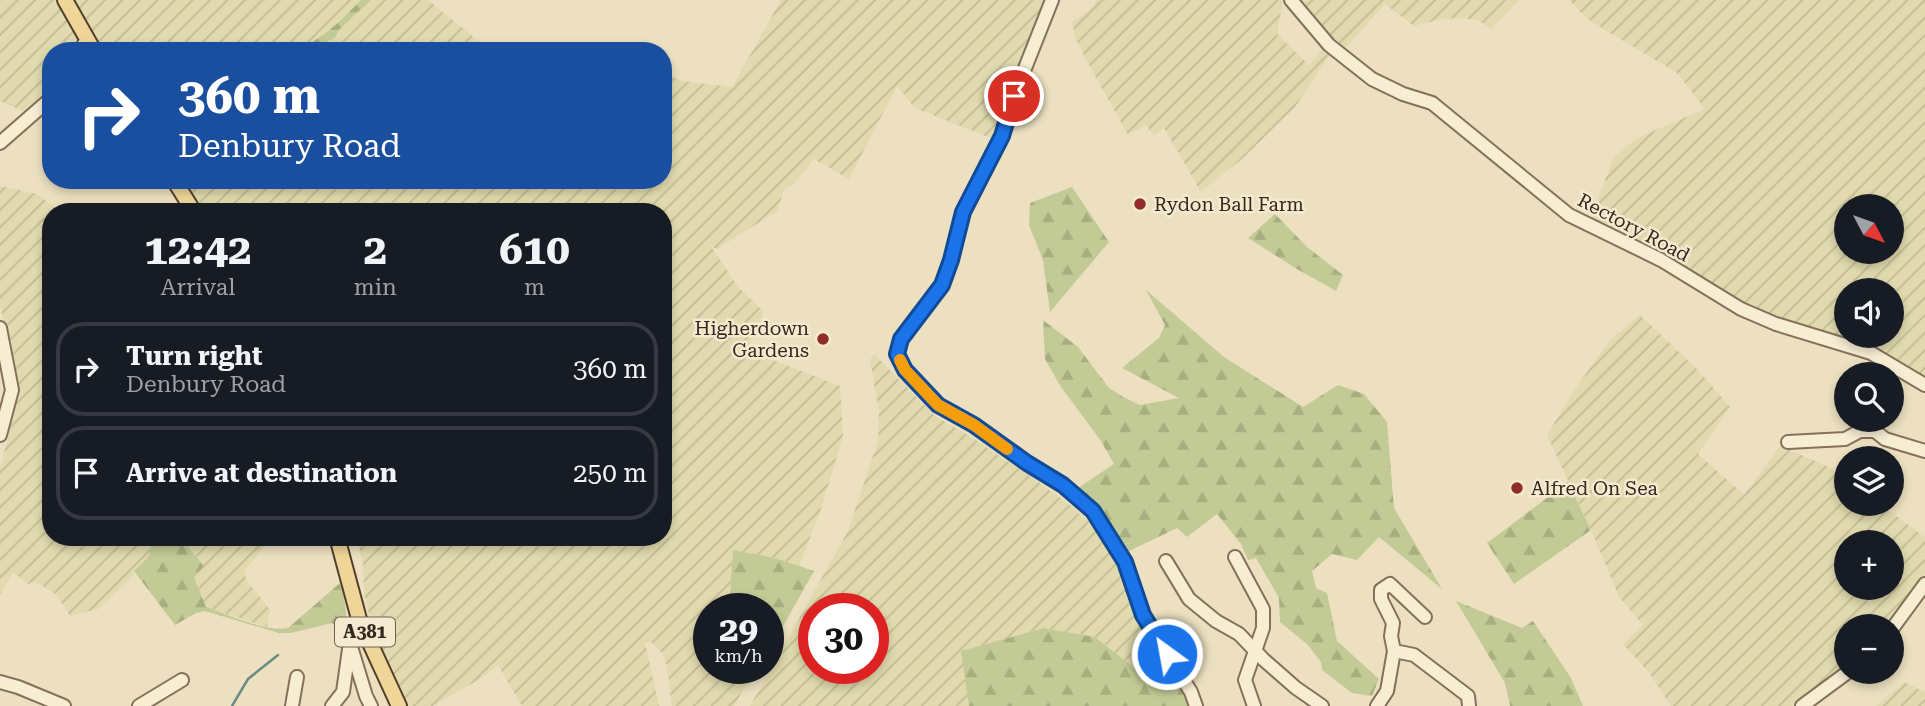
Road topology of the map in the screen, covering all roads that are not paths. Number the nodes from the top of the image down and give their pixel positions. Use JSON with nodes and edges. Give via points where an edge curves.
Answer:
{"nodes":[{"id":1,"x":65,"y":0,"type":"edge"},
{"id":2,"x":1052,"y":0,"type":"edge"},
{"id":3,"x":1291,"y":0,"type":"edge"},
{"id":4,"x":85,"y":42,"type":"edge"},
{"id":5,"x":42,"y":106,"type":"edge"},
{"id":6,"x":0,"y":143,"type":"edge"},
{"id":7,"x":0,"y":328,"type":"edge"},
{"id":8,"x":1925,"y":384,"type":"edge"},
{"id":9,"x":0,"y":435,"type":"edge"},
{"id":10,"x":1788,"y":442,"type":"dead end"},
{"id":11,"x":1925,"y":452,"type":"edge"},
{"id":12,"x":339,"y":546,"type":"edge"},
{"id":13,"x":1235,"y":557,"type":"dead end"},
{"id":14,"x":1166,"y":561,"type":"dead end"},
{"id":15,"x":1925,"y":584,"type":"edge"},
{"id":16,"x":1903,"y":614,"type":"edge"},
{"id":17,"x":1425,"y":617,"type":"dead end"},
{"id":18,"x":359,"y":619,"type":"junction"},
{"id":19,"x":350,"y":646,"type":"junction"},
{"id":20,"x":1256,"y":650,"type":"junction"},
{"id":21,"x":1394,"y":651,"type":"junction"},
{"id":22,"x":297,"y":677,"type":"dead end"},
{"id":23,"x":183,"y":680,"type":"dead end"},
{"id":24,"x":0,"y":682,"type":"edge"},
{"id":25,"x":1834,"y":682,"type":"edge"},
{"id":26,"x":143,"y":705,"type":"edge"},
{"id":27,"x":64,"y":706,"type":"edge"},
{"id":28,"x":292,"y":706,"type":"edge"},
{"id":29,"x":332,"y":706,"type":"edge"},
{"id":30,"x":371,"y":706,"type":"edge"},
{"id":31,"x":399,"y":706,"type":"edge"},
{"id":32,"x":1196,"y":706,"type":"edge"},
{"id":33,"x":1254,"y":706,"type":"edge"},
{"id":34,"x":1322,"y":706,"type":"edge"},
{"id":35,"x":1377,"y":706,"type":"edge"},
{"id":36,"x":1469,"y":706,"type":"edge"},
{"id":37,"x":1802,"y":706,"type":"edge"}],
"edges":[{"from":1,"to":4,"type":"main road"},
{"from":2,"to":32,"type":"street","via":[[1002,136],[963,212],[942,285],[901,339],[897,354],[905,370],[938,405],[1063,485],[1093,511],[1125,562],[1143,615]]},
{"from":3,"to":8,"type":"street","name":"Rectory Road","via":[[1329,45],[1372,79],[1432,103],[1569,215],[1661,260],[1762,320],[1871,353]]},
{"from":5,"to":6,"type":"street"},
{"from":7,"to":9,"type":"street","via":[[12,390]]},
{"from":10,"to":11,"type":"street","via":[[1845,439],[1860,431],[1875,431],[1885,439]]},
{"from":12,"to":18,"type":"main road","number":"A381"},
{"from":13,"to":20,"type":"street","via":[[1263,609]]},
{"from":14,"to":20,"type":"street","via":[[1189,599]]},
{"from":15,"to":16,"type":"street"},
{"from":17,"to":21,"type":"street","via":[[1408,609],[1390,584],[1381,590],[1393,623]]},
{"from":18,"to":19,"type":"street"},
{"from":18,"to":31,"type":"main road","number":"A381"},
{"from":19,"to":29,"type":"street","via":[[343,692]]},
{"from":19,"to":30,"type":"street"},
{"from":20,"to":33,"type":"street","via":[[1245,680]]},
{"from":20,"to":34,"type":"street"},
{"from":21,"to":35,"type":"street","via":[[1387,691]]},
{"from":21,"to":36,"type":"street","via":[[1414,655],[1468,696]]},
{"from":22,"to":28,"type":"street"},
{"from":23,"to":26,"type":"street"},
{"from":24,"to":27,"type":"street"},
{"from":25,"to":37,"type":"street"}]}
